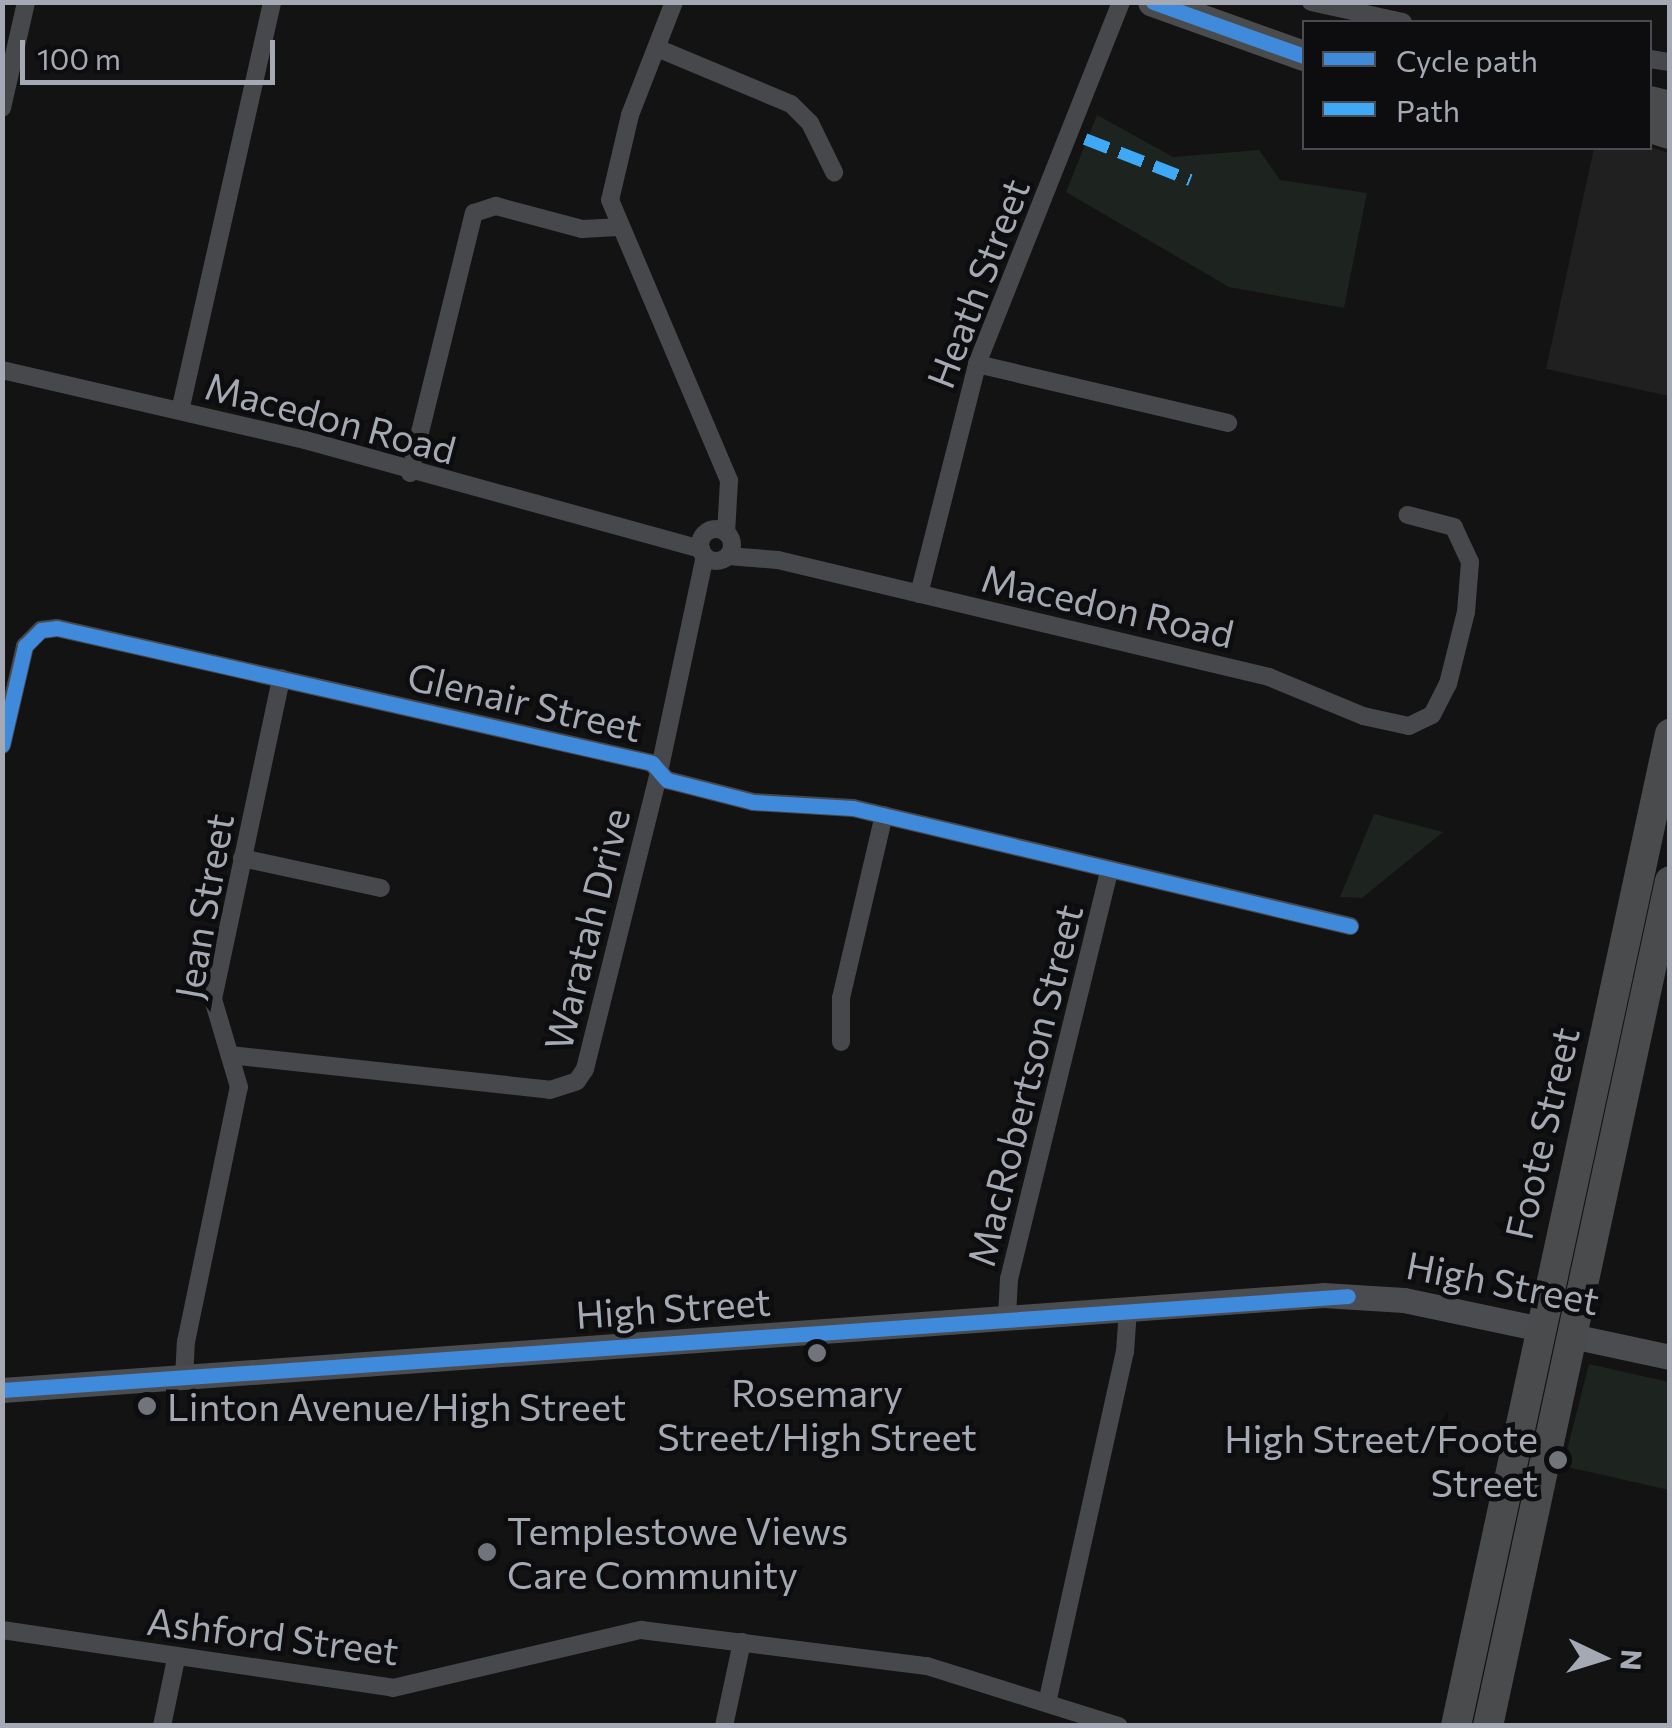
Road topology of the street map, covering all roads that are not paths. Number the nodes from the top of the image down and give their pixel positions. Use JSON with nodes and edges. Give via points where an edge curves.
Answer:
{"nodes":[{"id":1,"x":26,"y":2,"type":"edge"},
{"id":2,"x":272,"y":2,"type":"edge"},
{"id":3,"x":674,"y":2,"type":"edge"},
{"id":4,"x":1122,"y":2,"type":"edge"},
{"id":5,"x":1153,"y":2,"type":"edge"},
{"id":6,"x":1192,"y":2,"type":"edge"},
{"id":7,"x":1313,"y":3,"type":"edge"},
{"id":8,"x":1393,"y":20,"type":"edge"},
{"id":9,"x":1302,"y":39,"type":"edge"},
{"id":10,"x":657,"y":48,"type":"junction"},
{"id":11,"x":1302,"y":55,"type":"edge"},
{"id":12,"x":2,"y":108,"type":"edge"},
{"id":13,"x":834,"y":172,"type":"dead end"},
{"id":14,"x":615,"y":219,"type":"junction"},
{"id":15,"x":977,"y":364,"type":"junction"},
{"id":16,"x":2,"y":370,"type":"edge"},
{"id":17,"x":180,"y":410,"type":"junction"},
{"id":18,"x":1228,"y":423,"type":"dead end"},
{"id":19,"x":410,"y":473,"type":"junction"},
{"id":20,"x":1408,"y":515,"type":"dead end"},
{"id":21,"x":716,"y":545,"type":"junction"},
{"id":22,"x":920,"y":594,"type":"junction"},
{"id":23,"x":281,"y":678,"type":"junction"},
{"id":24,"x":1670,"y":734,"type":"edge"},
{"id":25,"x":2,"y":746,"type":"edge"},
{"id":26,"x":659,"y":772,"type":"junction"},
{"id":27,"x":884,"y":815,"type":"junction"},
{"id":28,"x":242,"y":858,"type":"junction"},
{"id":29,"x":1110,"y":869,"type":"junction"},
{"id":30,"x":1670,"y":880,"type":"edge"},
{"id":31,"x":381,"y":888,"type":"dead end"},
{"id":32,"x":1350,"y":926,"type":"dead end"},
{"id":33,"x":841,"y":1042,"type":"dead end"},
{"id":34,"x":230,"y":1055,"type":"junction"},
{"id":35,"x":1128,"y":1309,"type":"junction"},
{"id":36,"x":1007,"y":1316,"type":"junction"},
{"id":37,"x":1540,"y":1329,"type":"junction"},
{"id":38,"x":1572,"y":1336,"type":"junction"},
{"id":39,"x":1670,"y":1357,"type":"edge"},
{"id":40,"x":184,"y":1378,"type":"junction"},
{"id":41,"x":2,"y":1390,"type":"edge"},
{"id":42,"x":2,"y":1630,"type":"edge"},
{"id":43,"x":742,"y":1642,"type":"junction"},
{"id":44,"x":176,"y":1659,"type":"junction"},
{"id":45,"x":1047,"y":1703,"type":"junction"},
{"id":46,"x":162,"y":1726,"type":"edge"},
{"id":47,"x":724,"y":1726,"type":"edge"},
{"id":48,"x":1118,"y":1726,"type":"edge"},
{"id":49,"x":1456,"y":1726,"type":"edge"},
{"id":50,"x":1488,"y":1726,"type":"edge"}],
"edges":[{"from":1,"to":12,"type":"street"},
{"from":2,"to":17,"type":"street"},
{"from":3,"to":10,"type":"street"},
{"from":4,"to":15,"type":"street","name":"Heath Street"},
{"from":5,"to":11,"type":"main road"},
{"from":6,"to":9,"type":"main road"},
{"from":7,"to":8,"type":"street"},
{"from":10,"to":13,"type":"street","via":[[791,104],[810,123]]},
{"from":10,"to":14,"type":"street","via":[[630,116]]},
{"from":14,"to":19,"type":"street","via":[[566,221],[496,206],[469,220]]},
{"from":14,"to":21,"type":"street","name":"Waratah Drive","via":[[724,470],[730,492]]},
{"from":15,"to":18,"type":"street"},
{"from":15,"to":22,"type":"street","name":"Heath Street"},
{"from":16,"to":17,"type":"street","name":"Macedon Road"},
{"from":17,"to":19,"type":"street","name":"Macedon Road"},
{"from":19,"to":21,"type":"street","name":"Macedon Road"},
{"from":20,"to":22,"type":"street","name":"Macedon Road","via":[[1454,527],[1469,550],[1463,630],[1438,707],[1418,724],[1363,716],[1306,687]]},
{"from":21,"to":22,"type":"street","name":"Macedon Road"},
{"from":21,"to":26,"type":"street","name":"Waratah Drive"},
{"from":23,"to":25,"type":"street","name":"Glenair Street","via":[[57,628],[41,630],[25,646]]},
{"from":23,"to":26,"type":"street","name":"Glenair Street","via":[[652,762]]},
{"from":23,"to":28,"type":"street","name":"Jean Street"},
{"from":24,"to":37,"type":"main road","name":"Foote Street"},
{"from":26,"to":27,"type":"street","name":"Glenair Street","via":[[667,780],[753,802]]},
{"from":26,"to":34,"type":"street","name":"Waratah Drive","via":[[586,1069],[572,1085],[550,1090]]},
{"from":27,"to":29,"type":"street","name":"Glenair Street"},
{"from":27,"to":33,"type":"street","via":[[841,998]]},
{"from":28,"to":31,"type":"street"},
{"from":28,"to":34,"type":"street","name":"Jean Street","via":[[213,999]]},
{"from":29,"to":32,"type":"street","name":"Glenair Street"},
{"from":29,"to":36,"type":"street","name":"MacRobertson Street","via":[[1009,1279]]},
{"from":30,"to":38,"type":"main road","name":"Foote Street"},
{"from":34,"to":40,"type":"street","name":"Jean Street","via":[[237,1098]]},
{"from":35,"to":36,"type":"main road","name":"High Street"},
{"from":35,"to":37,"type":"main road","name":"High Street","via":[[1365,1296]]},
{"from":35,"to":45,"type":"street","via":[[1125,1352]]},
{"from":36,"to":40,"type":"main road","name":"High Street"},
{"from":37,"to":38,"type":"main road","name":"High Street"},
{"from":37,"to":49,"type":"main road","name":"Foote Street"},
{"from":38,"to":39,"type":"main road","name":"High Street"},
{"from":38,"to":50,"type":"main road","name":"Foote Street"},
{"from":40,"to":41,"type":"main road","name":"High Street"},
{"from":42,"to":44,"type":"street","name":"Ashford Street"},
{"from":43,"to":44,"type":"street","name":"Ashford Street","via":[[628,1630],[394,1688]]},
{"from":43,"to":45,"type":"street","name":"Ashford Street","via":[[927,1666]]},
{"from":43,"to":47,"type":"street"},
{"from":44,"to":46,"type":"street"},
{"from":45,"to":48,"type":"street","name":"Ashford Street"}]}
